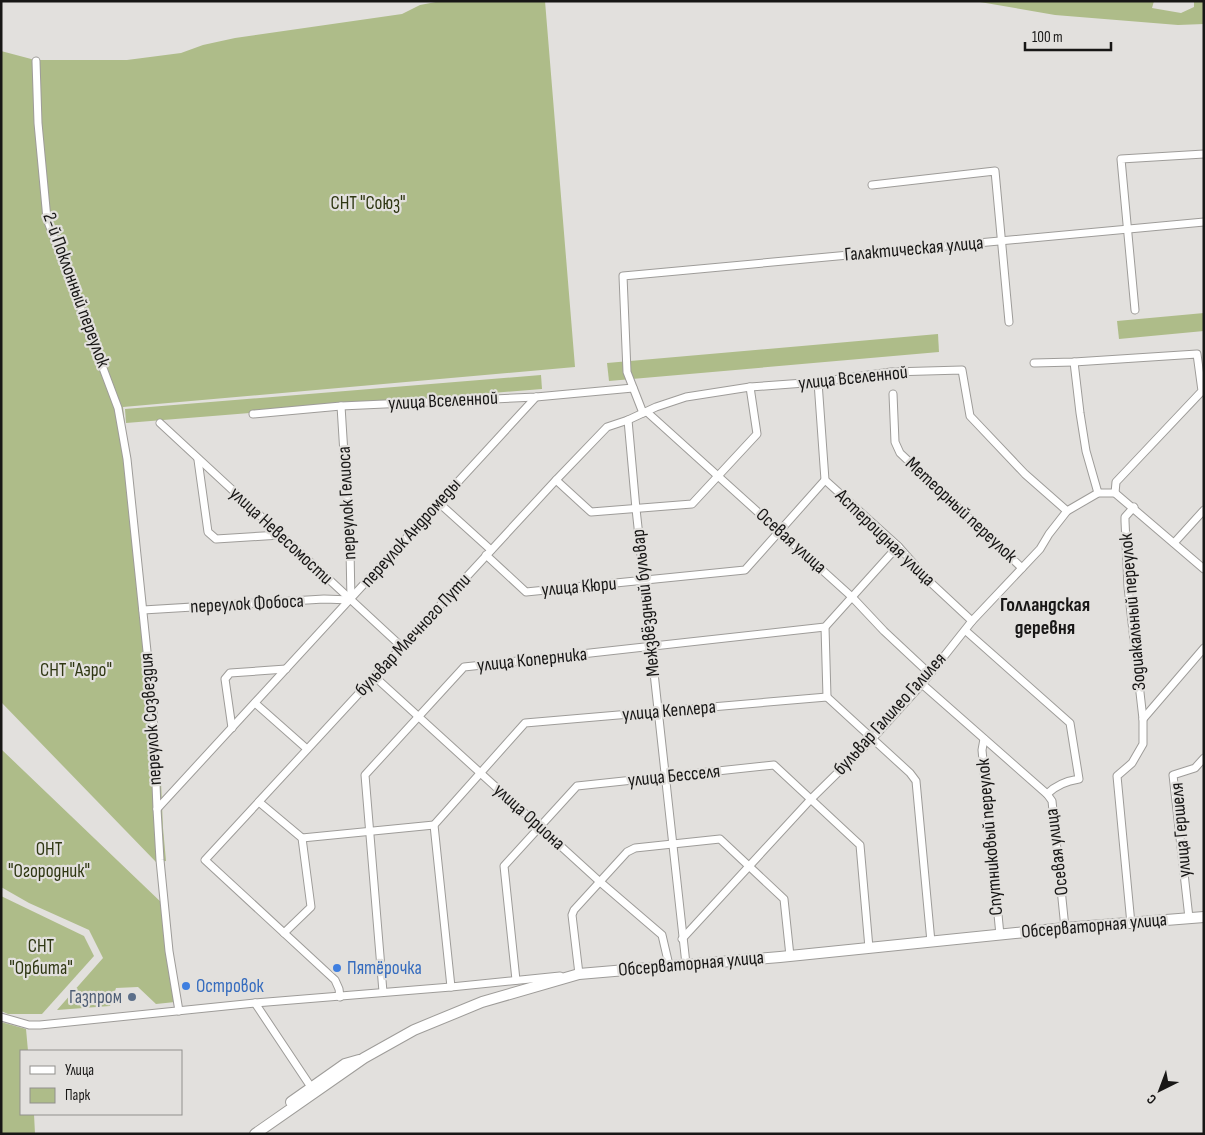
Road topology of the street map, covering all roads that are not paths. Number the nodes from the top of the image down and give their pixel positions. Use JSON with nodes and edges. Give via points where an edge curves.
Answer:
{"nodes":[{"id":1,"x":36,"y":61,"type":"dead end"},
{"id":2,"x":1202,"y":154,"type":"edge"},
{"id":3,"x":872,"y":185,"type":"dead end"},
{"id":4,"x":1204,"y":222,"type":"edge"},
{"id":5,"x":1127,"y":229,"type":"junction"},
{"id":6,"x":1001,"y":242,"type":"junction"},
{"id":7,"x":1134,"y":310,"type":"dead end"},
{"id":8,"x":1009,"y":322,"type":"dead end"},
{"id":9,"x":1074,"y":362,"type":"junction"},
{"id":10,"x":1034,"y":363,"type":"dead end"},
{"id":11,"x":818,"y":382,"type":"junction"},
{"id":12,"x":750,"y":387,"type":"junction"},
{"id":13,"x":633,"y":388,"type":"junction"},
{"id":14,"x":892,"y":394,"type":"dead end"},
{"id":15,"x":536,"y":397,"type":"junction"},
{"id":16,"x":341,"y":406,"type":"junction"},
{"id":17,"x":645,"y":412,"type":"junction"},
{"id":18,"x":253,"y":414,"type":"dead end"},
{"id":19,"x":628,"y":420,"type":"junction"},
{"id":20,"x":160,"y":423,"type":"dead end"},
{"id":21,"x":122,"y":427,"type":"joint"},
{"id":22,"x":198,"y":460,"type":"junction"},
{"id":23,"x":719,"y":475,"type":"junction"},
{"id":24,"x":556,"y":480,"type":"junction"},
{"id":25,"x":826,"y":480,"type":"junction"},
{"id":26,"x":1098,"y":493,"type":"junction"},
{"id":27,"x":1116,"y":493,"type":"junction"},
{"id":28,"x":439,"y":503,"type":"junction"},
{"id":29,"x":1134,"y":507,"type":"junction"},
{"id":30,"x":636,"y":509,"type":"junction"},
{"id":31,"x":1204,"y":510,"type":"edge"},
{"id":32,"x":1067,"y":511,"type":"junction"},
{"id":33,"x":780,"y":531,"type":"junction"},
{"id":34,"x":280,"y":535,"type":"junction"},
{"id":35,"x":1174,"y":544,"type":"junction"},
{"id":36,"x":898,"y":546,"type":"junction"},
{"id":37,"x":489,"y":553,"type":"junction"},
{"id":38,"x":1022,"y":568,"type":"junction"},
{"id":39,"x":1204,"y":569,"type":"edge"},
{"id":40,"x":644,"y":580,"type":"junction"},
{"id":41,"x":852,"y":597,"type":"junction"},
{"id":42,"x":350,"y":600,"type":"junction"},
{"id":43,"x":143,"y":610,"type":"junction"},
{"id":44,"x":972,"y":622,"type":"junction"},
{"id":45,"x":824,"y":627,"type":"junction"},
{"id":46,"x":966,"y":631,"type":"junction"},
{"id":47,"x":651,"y":646,"type":"junction"},
{"id":48,"x":402,"y":647,"type":"junction"},
{"id":49,"x":1204,"y":648,"type":"edge"},
{"id":50,"x":286,"y":669,"type":"junction"},
{"id":51,"x":930,"y":674,"type":"junction"},
{"id":52,"x":375,"y":677,"type":"junction"},
{"id":53,"x":922,"y":684,"type":"junction"},
{"id":54,"x":827,"y":697,"type":"junction"},
{"id":55,"x":255,"y":703,"type":"junction"},
{"id":56,"x":658,"y":712,"type":"junction"},
{"id":57,"x":419,"y":717,"type":"junction"},
{"id":58,"x":1143,"y":719,"type":"junction"},
{"id":59,"x":232,"y":728,"type":"junction"},
{"id":60,"x":873,"y":738,"type":"junction"},
{"id":61,"x":984,"y":739,"type":"junction"},
{"id":62,"x":307,"y":749,"type":"junction"},
{"id":63,"x":1204,"y":758,"type":"edge"},
{"id":64,"x":481,"y":774,"type":"junction"},
{"id":65,"x":665,"y":777,"type":"junction"},
{"id":66,"x":1047,"y":794,"type":"junction"},
{"id":67,"x":811,"y":799,"type":"junction"},
{"id":68,"x":259,"y":802,"type":"junction"},
{"id":69,"x":157,"y":809,"type":"junction"},
{"id":70,"x":434,"y":825,"type":"junction"},
{"id":71,"x":540,"y":827,"type":"junction"},
{"id":72,"x":370,"y":832,"type":"junction"},
{"id":73,"x":302,"y":838,"type":"junction"},
{"id":74,"x":672,"y":844,"type":"junction"},
{"id":75,"x":749,"y":867,"type":"junction"},
{"id":76,"x":599,"y":882,"type":"junction"},
{"id":77,"x":1204,"y":917,"type":"edge"},
{"id":78,"x":1189,"y":918,"type":"junction"},
{"id":79,"x":1131,"y":924,"type":"junction"},
{"id":80,"x":1066,"y":928,"type":"junction"},
{"id":81,"x":284,"y":933,"type":"junction"},
{"id":82,"x":1000,"y":935,"type":"junction"},
{"id":83,"x":682,"y":939,"type":"junction"},
{"id":84,"x":931,"y":942,"type":"junction"},
{"id":85,"x":869,"y":948,"type":"junction"},
{"id":86,"x":790,"y":956,"type":"junction"},
{"id":87,"x":686,"y":964,"type":"junction"},
{"id":88,"x":669,"y":965,"type":"junction"},
{"id":89,"x":579,"y":974,"type":"junction"},
{"id":90,"x":516,"y":980,"type":"junction"},
{"id":91,"x":451,"y":987,"type":"junction"},
{"id":92,"x":383,"y":992,"type":"junction"},
{"id":93,"x":340,"y":997,"type":"junction"},
{"id":94,"x":255,"y":1003,"type":"junction"},
{"id":95,"x":179,"y":1011,"type":"junction"},
{"id":96,"x":1,"y":1017,"type":"edge"},
{"id":97,"x":313,"y":1090,"type":"junction"},
{"id":98,"x":254,"y":1134,"type":"edge"}],
"edges":[{"from":1,"to":21,"type":"street","name":"2-й Поклонный переулок","via":[[47,219],[118,408]]},
{"from":2,"to":5,"type":"street","via":[[1121,159]]},
{"from":3,"to":6,"type":"street","via":[[995,171]]},
{"from":4,"to":5,"type":"street","name":"Галактическая улица"},
{"from":5,"to":6,"type":"street","name":"Галактическая улица"},
{"from":5,"to":7,"type":"street"},
{"from":6,"to":8,"type":"street"},
{"from":6,"to":13,"type":"street","name":"Галактическая улица","via":[[623,276],[627,372]]},
{"from":9,"to":10,"type":"street"},
{"from":9,"to":26,"type":"street","via":[[1086,451]]},
{"from":9,"to":27,"type":"street","via":[[1197,354],[1202,391],[1116,482]]},
{"from":11,"to":12,"type":"street","name":"улица Вселенной"},
{"from":11,"to":25,"type":"street","name":"Астероидная улица"},
{"from":11,"to":32,"type":"street","name":"улица Вселенной","via":[[891,372],[962,370],[970,416],[1025,474]]},
{"from":12,"to":17,"type":"street","name":"улица Вселенной","via":[[686,397]]},
{"from":12,"to":23,"type":"street","via":[[757,434]]},
{"from":13,"to":15,"type":"street","name":"улица Вселенной"},
{"from":13,"to":17,"type":"street"},
{"from":14,"to":38,"type":"street","name":"Метеорный переулок","via":[[895,442],[900,453]]},
{"from":15,"to":16,"type":"street","name":"улица Вселенной"},
{"from":15,"to":28,"type":"street","name":"переулок Андромеды"},
{"from":16,"to":18,"type":"street","name":"улица Вселенной"},
{"from":16,"to":42,"type":"street","name":"переулок Гелиоса"},
{"from":17,"to":19,"type":"street","name":"улица Вселенной"},
{"from":17,"to":23,"type":"street","name":"Осевая улица"},
{"from":19,"to":24,"type":"street","name":"бульвар Млечного Пути","via":[[607,427]]},
{"from":19,"to":30,"type":"street","name":"Межзвёздный бульвар"},
{"from":20,"to":22,"type":"street","name":"улица Невесомости"},
{"from":21,"to":43,"type":"street","name":"переулок Созвездия"},
{"from":22,"to":34,"type":"street","name":"улица Невесомости"},
{"from":22,"to":34,"type":"street","via":[[208,532],[216,539]]},
{"from":23,"to":30,"type":"street","via":[[692,504]]},
{"from":23,"to":33,"type":"street","name":"Осевая улица"},
{"from":24,"to":30,"type":"street","via":[[591,512]]},
{"from":24,"to":37,"type":"street","name":"бульвар Млечного Пути"},
{"from":25,"to":33,"type":"street","name":"улица Кюри"},
{"from":25,"to":36,"type":"street","name":"Астероидная улица"},
{"from":26,"to":27,"type":"street"},
{"from":26,"to":32,"type":"street","name":"бульвар Галилео Галилея"},
{"from":27,"to":29,"type":"street"},
{"from":28,"to":37,"type":"street","name":"улица Кюри"},
{"from":28,"to":42,"type":"street","name":"переулок Андромеды"},
{"from":29,"to":35,"type":"street"},
{"from":29,"to":58,"type":"street","name":"Зодиакальный переулок","via":[[1125,521],[1128,587]]},
{"from":30,"to":40,"type":"street","name":"Межзвёздный бульвар"},
{"from":31,"to":35,"type":"street"},
{"from":32,"to":38,"type":"street","name":"бульвар Галилео Галилея"},
{"from":33,"to":40,"type":"street","name":"улица Кюри","via":[[744,570]]},
{"from":33,"to":41,"type":"street","name":"Осевая улица"},
{"from":34,"to":42,"type":"street","name":"улица Невесомости"},
{"from":35,"to":39,"type":"street"},
{"from":36,"to":41,"type":"street"},
{"from":36,"to":44,"type":"street","name":"Астероидная улица"},
{"from":37,"to":40,"type":"street","name":"улица Кюри","via":[[526,592]]},
{"from":37,"to":48,"type":"street","name":"бульвар Млечного Пути"},
{"from":38,"to":44,"type":"street","name":"бульвар Галилео Галилея"},
{"from":40,"to":47,"type":"street","name":"Межзвёздный бульвар"},
{"from":41,"to":45,"type":"street"},
{"from":41,"to":51,"type":"street","name":"Осевая улица"},
{"from":42,"to":43,"type":"street","name":"переулок Фобоса"},
{"from":42,"to":48,"type":"street","name":"улица Невесомости"},
{"from":42,"to":50,"type":"street","name":"переулок Андромеды"},
{"from":43,"to":69,"type":"street","name":"переулок Созвездия","via":[[153,709]]},
{"from":44,"to":46,"type":"street","name":"бульвар Галилео Галилея"},
{"from":45,"to":47,"type":"street","name":"улица Коперника"},
{"from":45,"to":54,"type":"street"},
{"from":46,"to":51,"type":"street","name":"бульвар Галилео Галилея"},
{"from":46,"to":66,"type":"street","via":[[1070,723],[1079,779],[1055,786]]},
{"from":47,"to":56,"type":"street","name":"Межзвёздный бульвар"},
{"from":47,"to":57,"type":"street","name":"улица Коперника","via":[[464,667]]},
{"from":48,"to":52,"type":"street","name":"бульвар Млечного Пути"},
{"from":49,"to":58,"type":"street"},
{"from":50,"to":55,"type":"street","name":"переулок Андромеды"},
{"from":50,"to":59,"type":"street","via":[[230,673],[225,679]]},
{"from":51,"to":53,"type":"street","name":"бульвар Галилео Галилея"},
{"from":52,"to":57,"type":"street","name":"улица Ориона"},
{"from":52,"to":62,"type":"street","name":"бульвар Млечного Пути"},
{"from":53,"to":60,"type":"street","name":"бульвар Галилео Галилея"},
{"from":53,"to":61,"type":"street","name":"Осевая улица"},
{"from":54,"to":56,"type":"street","name":"улица Кеплера"},
{"from":54,"to":60,"type":"street"},
{"from":55,"to":59,"type":"street","name":"переулок Андромеды"},
{"from":55,"to":62,"type":"street"},
{"from":56,"to":64,"type":"street","name":"улица Кеплера","via":[[525,723]]},
{"from":56,"to":65,"type":"street","name":"Межзвёздный бульвар"},
{"from":57,"to":64,"type":"street","name":"улица Ориона"},
{"from":57,"to":72,"type":"street","name":"улица Коперника","via":[[365,775]]},
{"from":58,"to":79,"type":"street","name":"Зодиакальный переулок","via":[[1140,749],[1132,763],[1117,776]]},
{"from":59,"to":69,"type":"street","name":"переулок Андромеды"},
{"from":60,"to":67,"type":"street","name":"бульвар Галилео Галилея"},
{"from":60,"to":84,"type":"street","via":[[916,781]]},
{"from":61,"to":66,"type":"street","name":"Осевая улица"},
{"from":61,"to":82,"type":"street","name":"Спутниковый переулок","via":[[982,750]]},
{"from":62,"to":68,"type":"street","name":"бульвар Млечного Пути"},
{"from":63,"to":78,"type":"street","name":"улица Гершеля","via":[[1195,768],[1173,775]]},
{"from":64,"to":70,"type":"street","name":"улица Кеплера"},
{"from":64,"to":71,"type":"street","name":"улица Ориона"},
{"from":65,"to":67,"type":"street","name":"улица Бесселя","via":[[774,765]]},
{"from":65,"to":71,"type":"street","name":"улица Бесселя","via":[[577,786]]},
{"from":65,"to":74,"type":"street","name":"Межзвёздный бульвар"},
{"from":66,"to":80,"type":"street","name":"Осевая улица","via":[[1052,801]]},
{"from":67,"to":75,"type":"street","name":"бульвар Галилео Галилея"},
{"from":67,"to":85,"type":"street","name":"улица Бесселя","via":[[860,845]]},
{"from":68,"to":73,"type":"street"},
{"from":68,"to":81,"type":"street","name":"бульвар Млечного Пути","via":[[206,860]]},
{"from":69,"to":95,"type":"street","name":"переулок Созвездия","via":[[168,942]]},
{"from":70,"to":72,"type":"street"},
{"from":70,"to":91,"type":"street"},
{"from":71,"to":76,"type":"street","name":"улица Ориона"},
{"from":71,"to":90,"type":"street","name":"улица Бесселя","via":[[504,866]]},
{"from":72,"to":73,"type":"street"},
{"from":72,"to":92,"type":"street","name":"улица Коперника"},
{"from":73,"to":81,"type":"street","via":[[310,908]]},
{"from":74,"to":75,"type":"street","via":[[720,839]]},
{"from":74,"to":76,"type":"street","via":[[635,848],[627,852]]},
{"from":74,"to":83,"type":"street","name":"Межзвёздный бульвар"},
{"from":75,"to":83,"type":"street","name":"бульвар Галилео Галилея"},
{"from":75,"to":86,"type":"street","via":[[784,899]]},
{"from":76,"to":88,"type":"street","name":"улица Ориона","via":[[662,935]]},
{"from":76,"to":89,"type":"street","via":[[576,906],[572,915]]},
{"from":77,"to":78,"type":"main road","name":"Обсерваторная улица"},
{"from":78,"to":79,"type":"main road","name":"Обсерваторная улица"},
{"from":79,"to":80,"type":"main road","name":"Обсерваторная улица"},
{"from":80,"to":82,"type":"main road","name":"Обсерваторная улица"},
{"from":81,"to":93,"type":"street","via":[[335,980]]},
{"from":82,"to":84,"type":"main road","name":"Обсерваторная улица"},
{"from":83,"to":87,"type":"street","name":"Межзвёздный бульвар"},
{"from":84,"to":85,"type":"main road","name":"Обсерваторная улица"},
{"from":85,"to":86,"type":"main road","name":"Обсерваторная улица"},
{"from":86,"to":87,"type":"main road","name":"Обсерваторная улица"},
{"from":87,"to":88,"type":"main road","name":"Обсерваторная улица"},
{"from":88,"to":89,"type":"main road","name":"Обсерваторная улица"},
{"from":89,"to":90,"type":"street","name":"Обсерваторная улица"},
{"from":89,"to":97,"type":"main road","via":[[482,1002],[414,1030]]},
{"from":90,"to":91,"type":"street","name":"Обсерваторная улица"},
{"from":91,"to":92,"type":"street","name":"Обсерваторная улица"},
{"from":92,"to":93,"type":"street","name":"Обсерваторная улица"},
{"from":93,"to":94,"type":"street","name":"Обсерваторная улица"},
{"from":94,"to":95,"type":"street","name":"Обсерваторная улица"},
{"from":94,"to":97,"type":"street"},
{"from":95,"to":96,"type":"street","name":"Обсерваторная улица","via":[[40,1025]]},
{"from":97,"to":98,"type":"main road"}]}
